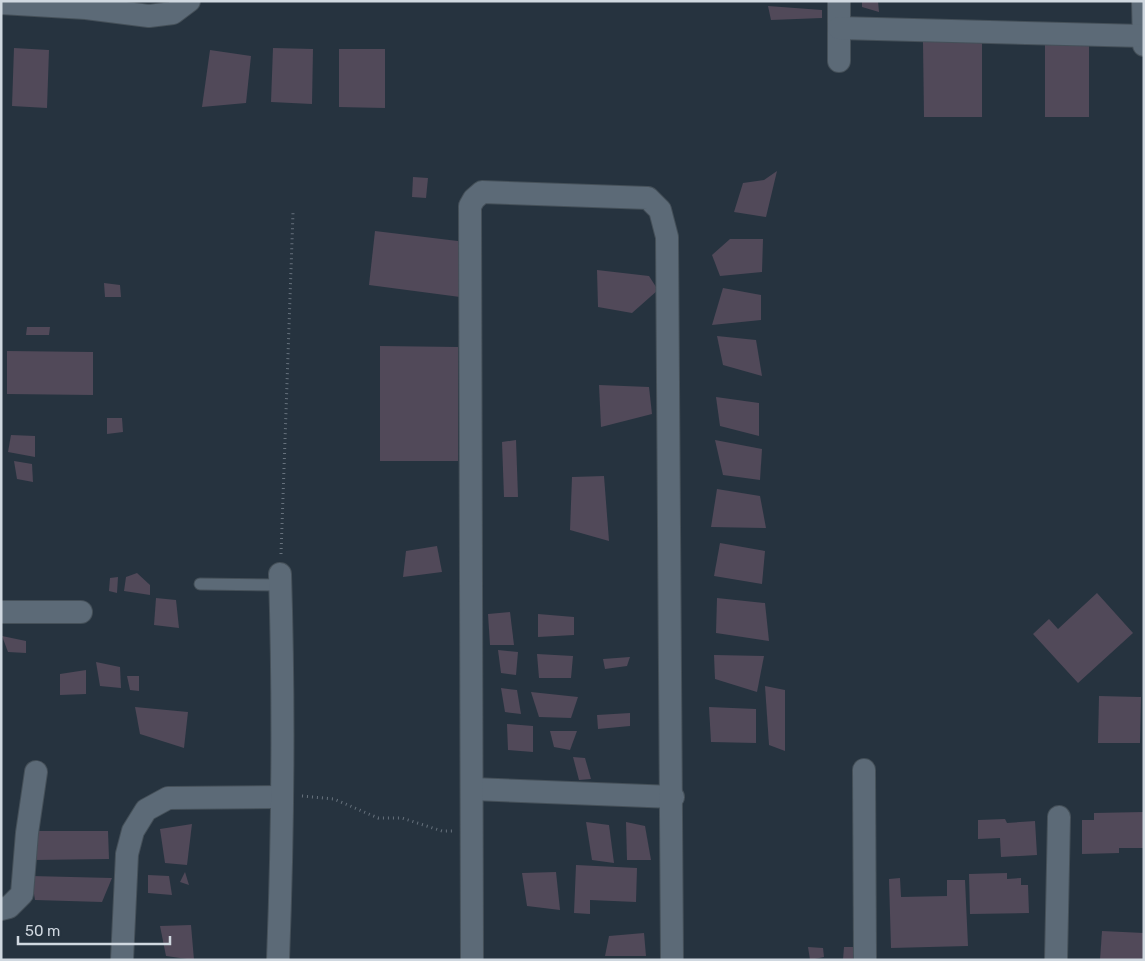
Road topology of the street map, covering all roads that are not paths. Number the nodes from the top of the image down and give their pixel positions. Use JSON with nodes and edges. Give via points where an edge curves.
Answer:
{"nodes":[{"id":1,"x":189,"y":1,"type":"edge"},
{"id":2,"x":839,"y":1,"type":"edge"},
{"id":3,"x":1143,"y":1,"type":"edge"},
{"id":4,"x":1,"y":3,"type":"edge"},
{"id":5,"x":839,"y":28,"type":"junction"},
{"id":6,"x":1143,"y":41,"type":"edge"},
{"id":7,"x":839,"y":61,"type":"dead end"},
{"id":8,"x":280,"y":579,"type":"joint"},
{"id":9,"x":200,"y":584,"type":"dead end"},
{"id":10,"x":1,"y":612,"type":"edge"},
{"id":11,"x":81,"y":612,"type":"dead end"},
{"id":12,"x":864,"y":770,"type":"dead end"},
{"id":13,"x":36,"y":772,"type":"dead end"},
{"id":14,"x":473,"y":789,"type":"junction"},
{"id":15,"x":282,"y":797,"type":"junction"},
{"id":16,"x":673,"y":797,"type":"junction"},
{"id":17,"x":1059,"y":817,"type":"dead end"},
{"id":18,"x":1,"y":909,"type":"edge"},
{"id":19,"x":122,"y":960,"type":"edge"},
{"id":20,"x":278,"y":960,"type":"edge"},
{"id":21,"x":472,"y":960,"type":"edge"},
{"id":22,"x":672,"y":960,"type":"edge"},
{"id":23,"x":866,"y":960,"type":"edge"},
{"id":24,"x":1056,"y":960,"type":"edge"}],
"edges":[{"from":1,"to":4,"type":"street","via":[[172,13],[149,16]]},
{"from":2,"to":5,"type":"street"},
{"from":3,"to":6,"type":"street"},
{"from":5,"to":6,"type":"street"},
{"from":5,"to":7,"type":"street"},
{"from":8,"to":9,"type":"lane"},
{"from":8,"to":15,"type":"street"},
{"from":10,"to":11,"type":"street"},
{"from":12,"to":23,"type":"street"},
{"from":13,"to":18,"type":"street","via":[[22,894],[10,907]]},
{"from":14,"to":16,"type":"street"},
{"from":14,"to":16,"type":"street","via":[[470,206],[482,192],[648,198],[660,210],[668,237]]},
{"from":14,"to":21,"type":"street"},
{"from":15,"to":19,"type":"street","via":[[168,798],[146,810],[133,831],[127,854]]},
{"from":15,"to":20,"type":"street"},
{"from":16,"to":22,"type":"street"},
{"from":17,"to":24,"type":"street"}]}
